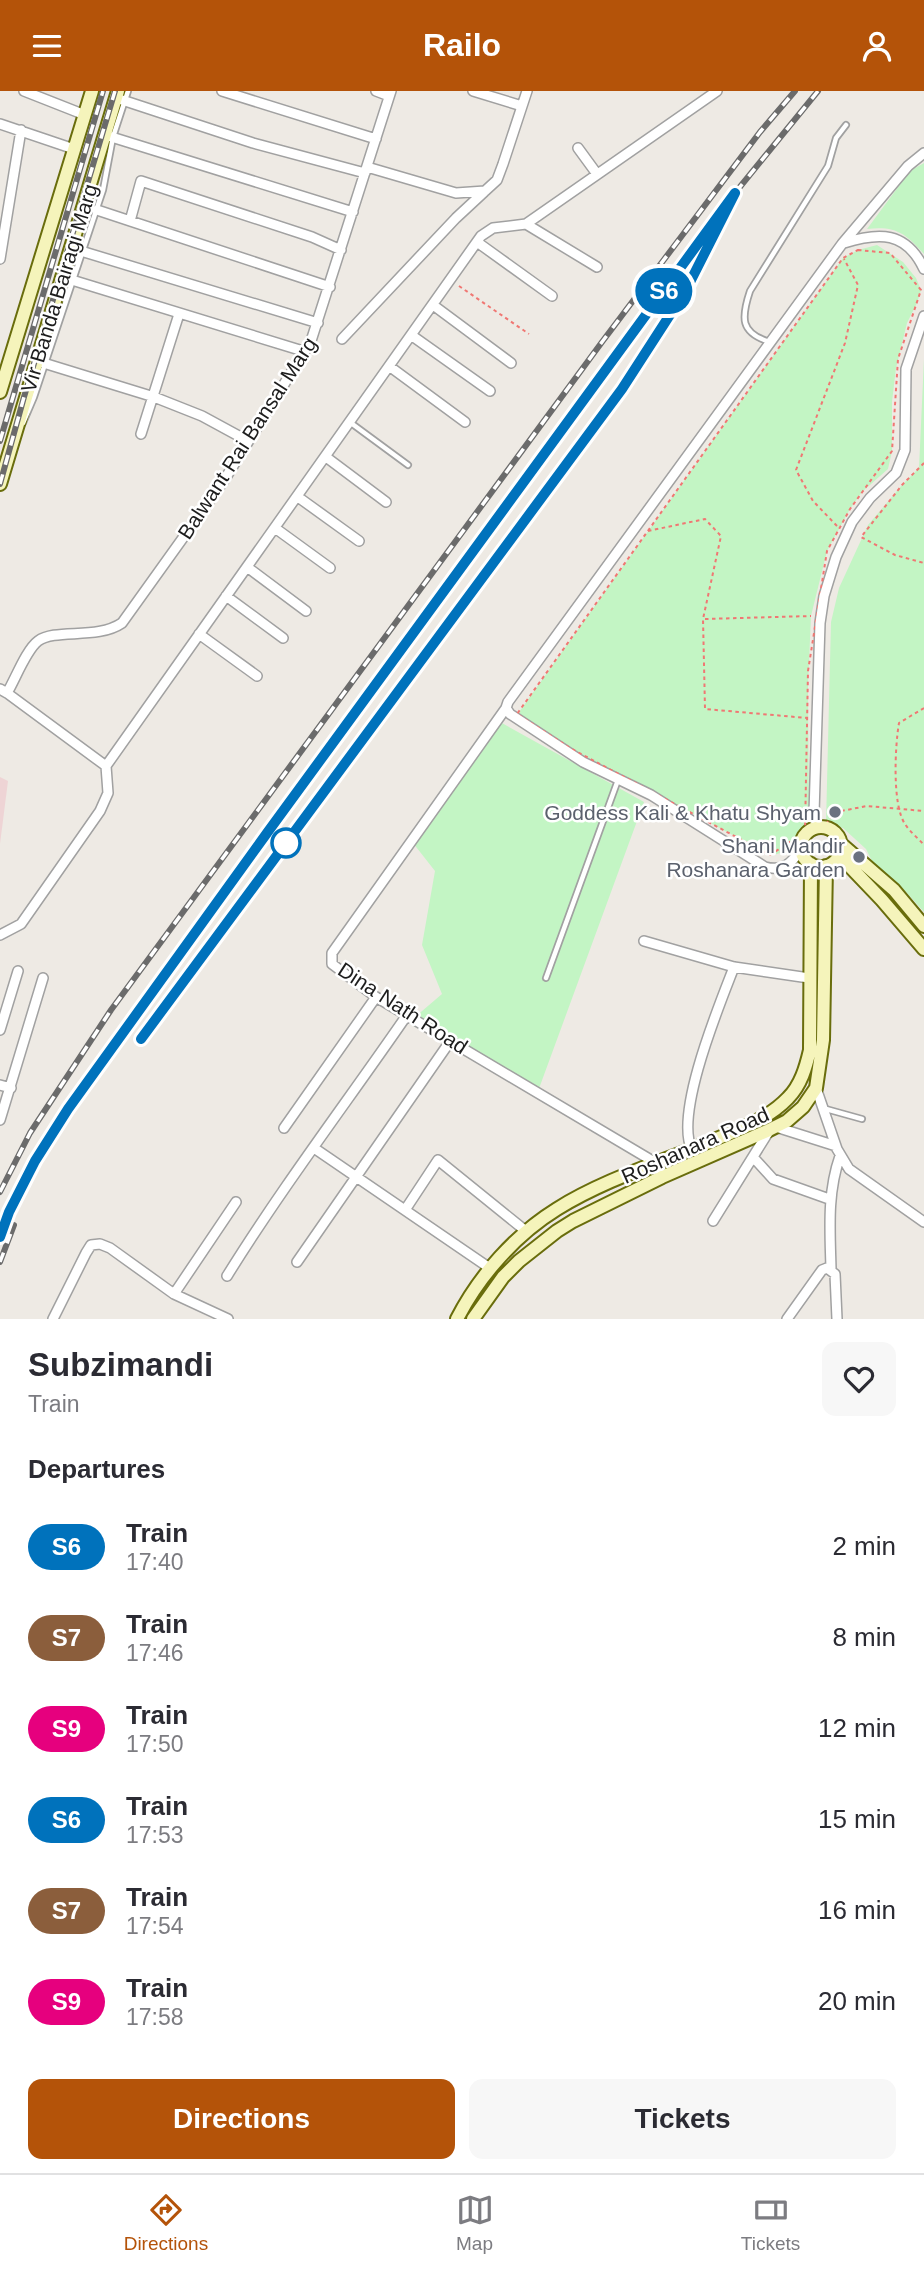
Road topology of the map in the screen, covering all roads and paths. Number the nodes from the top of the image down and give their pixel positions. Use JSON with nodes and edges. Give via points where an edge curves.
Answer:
{"nodes":[{"id":1,"x":24,"y":91,"type":"edge"},
{"id":2,"x":92,"y":91,"type":"edge"},
{"id":3,"x":222,"y":91,"type":"edge"},
{"id":4,"x":376,"y":91,"type":"edge"},
{"id":5,"x":473,"y":91,"type":"edge"},
{"id":6,"x":527,"y":91,"type":"edge"},
{"id":7,"x":717,"y":91,"type":"edge"},
{"id":8,"x":390,"y":93,"type":"edge"},
{"id":9,"x":122,"y":95,"type":"edge"},
{"id":10,"x":522,"y":106,"type":"junction"},
{"id":11,"x":85,"y":115,"type":"junction"},
{"id":12,"x":0,"y":124,"type":"edge"},
{"id":13,"x":846,"y":125,"type":"dead end"},
{"id":14,"x":20,"y":130,"type":"junction"},
{"id":15,"x":109,"y":136,"type":"junction"},
{"id":16,"x":376,"y":139,"type":"junction"},
{"id":17,"x":578,"y":148,"type":"dead end"},
{"id":18,"x":74,"y":149,"type":"junction"},
{"id":19,"x":924,"y":153,"type":"edge"},
{"id":20,"x":366,"y":170,"type":"junction"},
{"id":21,"x":597,"y":174,"type":"junction"},
{"id":22,"x":485,"y":191,"type":"junction"},
{"id":23,"x":97,"y":211,"type":"junction"},
{"id":24,"x":353,"y":212,"type":"junction"},
{"id":25,"x":130,"y":221,"type":"junction"},
{"id":26,"x":526,"y":223,"type":"junction"},
{"id":27,"x":477,"y":242,"type":"junction"},
{"id":28,"x":842,"y":244,"type":"junction"},
{"id":29,"x":77,"y":250,"type":"junction"},
{"id":30,"x":341,"y":250,"type":"junction"},
{"id":31,"x":843,"y":258,"type":"junction"},
{"id":32,"x":0,"y":259,"type":"edge"},
{"id":33,"x":597,"y":267,"type":"dead end"},
{"id":34,"x":924,"y":269,"type":"edge"},
{"id":35,"x":68,"y":279,"type":"junction"},
{"id":36,"x":450,"y":280,"type":"junction"},
{"id":37,"x":330,"y":286,"type":"junction"},
{"id":38,"x":552,"y":296,"type":"dead end"},
{"id":39,"x":433,"y":305,"type":"junction"},
{"id":40,"x":180,"y":314,"type":"junction"},
{"id":41,"x":924,"y":316,"type":"edge"},
{"id":42,"x":318,"y":323,"type":"junction"},
{"id":43,"x":528,"y":334,"type":"dead end"},
{"id":44,"x":411,"y":335,"type":"junction"},
{"id":45,"x":342,"y":339,"type":"dead end"},
{"id":46,"x":771,"y":342,"type":"junction"},
{"id":47,"x":303,"y":351,"type":"junction"},
{"id":48,"x":41,"y":363,"type":"junction"},
{"id":49,"x":511,"y":363,"type":"dead end"},
{"id":50,"x":389,"y":366,"type":"junction"},
{"id":51,"x":1,"y":384,"type":"edge"},
{"id":52,"x":490,"y":391,"type":"dead end"},
{"id":53,"x":154,"y":397,"type":"junction"},
{"id":54,"x":465,"y":422,"type":"dead end"},
{"id":55,"x":350,"y":423,"type":"junction"},
{"id":56,"x":141,"y":434,"type":"dead end"},
{"id":57,"x":248,"y":441,"type":"junction"},
{"id":58,"x":326,"y":457,"type":"junction"},
{"id":59,"x":924,"y":464,"type":"edge"},
{"id":60,"x":408,"y":465,"type":"dead end"},
{"id":61,"x":0,"y":484,"type":"edge"},
{"id":62,"x":298,"y":497,"type":"junction"},
{"id":63,"x":386,"y":502,"type":"dead end"},
{"id":64,"x":275,"y":528,"type":"junction"},
{"id":65,"x":839,"y":529,"type":"dead end"},
{"id":66,"x":647,"y":532,"type":"junction"},
{"id":67,"x":359,"y":541,"type":"dead end"},
{"id":68,"x":924,"y":563,"type":"edge"},
{"id":69,"x":247,"y":567,"type":"junction"},
{"id":70,"x":330,"y":568,"type":"dead end"},
{"id":71,"x":226,"y":596,"type":"junction"},
{"id":72,"x":306,"y":611,"type":"dead end"},
{"id":73,"x":811,"y":616,"type":"dead end"},
{"id":74,"x":704,"y":619,"type":"junction"},
{"id":75,"x":199,"y":633,"type":"junction"},
{"id":76,"x":283,"y":638,"type":"dead end"},
{"id":77,"x":257,"y":676,"type":"dead end"},
{"id":78,"x":4,"y":691,"type":"edge"},
{"id":79,"x":506,"y":708,"type":"junction"},
{"id":80,"x":924,"y":708,"type":"edge"},
{"id":81,"x":807,"y":718,"type":"junction"},
{"id":82,"x":106,"y":766,"type":"junction"},
{"id":83,"x":618,"y":779,"type":"junction"},
{"id":84,"x":899,"y":810,"type":"junction"},
{"id":85,"x":924,"y":811,"type":"edge"},
{"id":86,"x":821,"y":828,"type":"junction"},
{"id":87,"x":924,"y":845,"type":"edge"},
{"id":88,"x":802,"y":849,"type":"junction"},
{"id":89,"x":840,"y":849,"type":"junction"},
{"id":90,"x":811,"y":864,"type":"junction"},
{"id":91,"x":826,"y":866,"type":"junction"},
{"id":92,"x":924,"y":926,"type":"edge"},
{"id":93,"x":0,"y":935,"type":"edge"},
{"id":94,"x":643,"y":941,"type":"dead end"},
{"id":95,"x":924,"y":949,"type":"edge"},
{"id":96,"x":734,"y":967,"type":"junction"},
{"id":97,"x":18,"y":971,"type":"dead end"},
{"id":98,"x":43,"y":978,"type":"dead end"},
{"id":99,"x":546,"y":978,"type":"dead end"},
{"id":100,"x":809,"y":978,"type":"junction"},
{"id":101,"x":376,"y":996,"type":"junction"},
{"id":102,"x":407,"y":1014,"type":"junction"},
{"id":103,"x":0,"y":1031,"type":"edge"},
{"id":104,"x":451,"y":1040,"type":"junction"},
{"id":105,"x":0,"y":1085,"type":"edge"},
{"id":106,"x":11,"y":1088,"type":"junction"},
{"id":107,"x":816,"y":1089,"type":"junction"},
{"id":108,"x":824,"y":1109,"type":"junction"},
{"id":109,"x":862,"y":1119,"type":"dead end"},
{"id":110,"x":0,"y":1120,"type":"edge"},
{"id":111,"x":284,"y":1128,"type":"dead end"},
{"id":112,"x":773,"y":1128,"type":"junction"},
{"id":113,"x":836,"y":1146,"type":"junction"},
{"id":114,"x":314,"y":1148,"type":"junction"},
{"id":115,"x":692,"y":1150,"type":"junction"},
{"id":116,"x":840,"y":1156,"type":"junction"},
{"id":117,"x":753,"y":1157,"type":"junction"},
{"id":118,"x":656,"y":1163,"type":"junction"},
{"id":119,"x":357,"y":1177,"type":"junction"},
{"id":120,"x":662,"y":1177,"type":"junction"},
{"id":121,"x":830,"y":1199,"type":"junction"},
{"id":122,"x":236,"y":1202,"type":"dead end"},
{"id":123,"x":405,"y":1210,"type":"junction"},
{"id":124,"x":713,"y":1221,"type":"dead end"},
{"id":125,"x":924,"y":1222,"type":"edge"},
{"id":126,"x":527,"y":1232,"type":"junction"},
{"id":127,"x":298,"y":1262,"type":"dead end"},
{"id":128,"x":491,"y":1269,"type":"junction"},
{"id":129,"x":831,"y":1269,"type":"junction"},
{"id":130,"x":227,"y":1276,"type":"dead end"},
{"id":131,"x":174,"y":1294,"type":"junction"},
{"id":132,"x":53,"y":1319,"type":"edge"},
{"id":133,"x":228,"y":1319,"type":"edge"},
{"id":134,"x":457,"y":1319,"type":"edge"},
{"id":135,"x":473,"y":1319,"type":"edge"},
{"id":136,"x":787,"y":1319,"type":"edge"},
{"id":137,"x":838,"y":1319,"type":"edge"}],
"edges":[{"from":1,"to":11,"type":"street"},
{"from":2,"to":11,"type":"street","name":"Vir Banda Bairagi Marg"},
{"from":3,"to":16,"type":"street"},
{"from":4,"to":8,"type":"street"},
{"from":5,"to":10,"type":"street"},
{"from":6,"to":10,"type":"street"},
{"from":7,"to":21,"type":"street"},
{"from":8,"to":16,"type":"street","name":"Balwant Rai Bansal Marg"},
{"from":9,"to":15,"type":"street","name":"Vir Banda Bairagi Marg"},
{"from":9,"to":20,"type":"street","via":[[253,143]]},
{"from":10,"to":22,"type":"street","via":[[497,180]]},
{"from":11,"to":18,"type":"street","name":"Vir Banda Bairagi Marg"},
{"from":12,"to":14,"type":"street"},
{"from":13,"to":46,"type":"lane","via":[[836,138],[828,166],[750,291],[746,325],[756,338]]},
{"from":14,"to":18,"type":"street"},
{"from":14,"to":32,"type":"street"},
{"from":15,"to":23,"type":"lane"},
{"from":15,"to":24,"type":"street"},
{"from":15,"to":29,"type":"street","name":"Vir Banda Bairagi Marg"},
{"from":16,"to":20,"type":"street","name":"Balwant Rai Bansal Marg"},
{"from":17,"to":21,"type":"street"},
{"from":18,"to":51,"type":"street","name":"Vir Banda Bairagi Marg"},
{"from":19,"to":28,"type":"street","name":"Dina Nath Road"},
{"from":20,"to":22,"type":"street","via":[[456,193]]},
{"from":20,"to":24,"type":"street","name":"Balwant Rai Bansal Marg"},
{"from":21,"to":26,"type":"street"},
{"from":22,"to":45,"type":"street"},
{"from":23,"to":25,"type":"street"},
{"from":23,"to":29,"type":"lane"},
{"from":24,"to":30,"type":"street","name":"Balwant Rai Bansal Marg"},
{"from":25,"to":30,"type":"street","via":[[141,181]]},
{"from":25,"to":37,"type":"street"},
{"from":26,"to":27,"type":"street","via":[[493,228]]},
{"from":26,"to":33,"type":"street"},
{"from":27,"to":36,"type":"street"},
{"from":27,"to":38,"type":"street"},
{"from":28,"to":34,"type":"street","via":[[870,235],[898,238]]},
{"from":28,"to":46,"type":"street","name":"Dina Nath Road"},
{"from":29,"to":35,"type":"street","name":"Vir Banda Bairagi Marg"},
{"from":29,"to":42,"type":"street"},
{"from":30,"to":37,"type":"street","name":"Balwant Rai Bansal Marg"},
{"from":31,"to":65,"type":"path","via":[[858,285],[845,343],[796,470],[813,501]]},
{"from":31,"to":66,"type":"path"},
{"from":31,"to":81,"type":"path","via":[[858,250],[890,253],[921,290],[898,359],[892,451],[850,509],[827,551],[808,671]]},
{"from":35,"to":40,"type":"street"},
{"from":35,"to":48,"type":"street","name":"Vir Banda Bairagi Marg"},
{"from":36,"to":39,"type":"street"},
{"from":36,"to":43,"type":"path"},
{"from":37,"to":42,"type":"street","name":"Balwant Rai Bansal Marg"},
{"from":39,"to":44,"type":"street"},
{"from":39,"to":49,"type":"street"},
{"from":40,"to":47,"type":"street"},
{"from":40,"to":53,"type":"street"},
{"from":41,"to":86,"type":"street","via":[[906,369],[905,450],[896,473],[852,522],[824,596],[814,813]]},
{"from":42,"to":47,"type":"street","name":"Balwant Rai Bansal Marg"},
{"from":44,"to":50,"type":"street"},
{"from":44,"to":52,"type":"street"},
{"from":46,"to":79,"type":"street","name":"Dina Nath Road"},
{"from":47,"to":57,"type":"street","name":"Balwant Rai Bansal Marg"},
{"from":48,"to":53,"type":"street"},
{"from":48,"to":61,"type":"street","name":"Vir Banda Bairagi Marg"},
{"from":50,"to":54,"type":"street"},
{"from":50,"to":55,"type":"street"},
{"from":53,"to":56,"type":"street"},
{"from":53,"to":57,"type":"street"},
{"from":55,"to":58,"type":"street"},
{"from":55,"to":60,"type":"lane"},
{"from":57,"to":78,"type":"street","name":"Balwant Rai Bansal Marg","via":[[122,622],[106,631],[37,642]]},
{"from":58,"to":62,"type":"street"},
{"from":58,"to":63,"type":"street"},
{"from":59,"to":68,"type":"path","via":[[861,537],[895,555]]},
{"from":62,"to":64,"type":"street"},
{"from":62,"to":67,"type":"street"},
{"from":64,"to":69,"type":"street"},
{"from":64,"to":70,"type":"street"},
{"from":66,"to":74,"type":"path","via":[[705,519],[721,536]]},
{"from":66,"to":81,"type":"path","via":[[517,715],[770,855],[805,832]]},
{"from":69,"to":71,"type":"street"},
{"from":69,"to":72,"type":"street"},
{"from":71,"to":75,"type":"street"},
{"from":71,"to":76,"type":"street"},
{"from":73,"to":74,"type":"path"},
{"from":74,"to":81,"type":"path","via":[[705,709]]},
{"from":75,"to":77,"type":"street"},
{"from":75,"to":82,"type":"street"},
{"from":78,"to":82,"type":"street"},
{"from":79,"to":83,"type":"street","via":[[583,762]]},
{"from":79,"to":101,"type":"street","name":"Dina Nath Road","via":[[332,953],[335,968]]},
{"from":80,"to":84,"type":"path","via":[[899,723],[895,744]]},
{"from":82,"to":93,"type":"street","via":[[107,793],[100,811],[22,924]]},
{"from":83,"to":88,"type":"street","via":[[765,867],[788,866]]},
{"from":83,"to":99,"type":"lane"},
{"from":84,"to":85,"type":"path"},
{"from":84,"to":86,"type":"path","via":[[867,806],[836,812]]},
{"from":84,"to":87,"type":"path"},
{"from":86,"to":88,"type":"street","via":[[806,834]]},
{"from":86,"to":89,"type":"street","via":[[836,835]]},
{"from":88,"to":90,"type":"street"},
{"from":89,"to":91,"type":"street","via":[[834,862]]},
{"from":89,"to":92,"type":"street","via":[[894,890]]},
{"from":89,"to":95,"type":"street"},
{"from":90,"to":91,"type":"street"},
{"from":90,"to":100,"type":"street","name":"Roshanara Road"},
{"from":91,"to":107,"type":"street","via":[[823,1040]]},
{"from":94,"to":96,"type":"street"},
{"from":96,"to":100,"type":"street"},
{"from":96,"to":115,"type":"street","via":[[690,1099],[687,1131]]},
{"from":97,"to":103,"type":"street"},
{"from":98,"to":106,"type":"street"},
{"from":100,"to":115,"type":"street","name":"Roshanara Road","via":[[810,1050],[791,1096],[754,1123]]},
{"from":101,"to":102,"type":"street","name":"Dina Nath Road"},
{"from":101,"to":111,"type":"street"},
{"from":102,"to":104,"type":"street","name":"Dina Nath Road"},
{"from":102,"to":114,"type":"street"},
{"from":104,"to":118,"type":"street","name":"Dina Nath Road"},
{"from":104,"to":119,"type":"street"},
{"from":105,"to":106,"type":"street"},
{"from":106,"to":110,"type":"street"},
{"from":107,"to":108,"type":"street"},
{"from":107,"to":112,"type":"street","name":"Roshanara Road","via":[[803,1107]]},
{"from":108,"to":109,"type":"lane"},
{"from":108,"to":113,"type":"street"},
{"from":112,"to":113,"type":"street"},
{"from":112,"to":117,"type":"street"},
{"from":112,"to":120,"type":"street","name":"Roshanara Road"},
{"from":113,"to":116,"type":"street"},
{"from":114,"to":119,"type":"street"},
{"from":114,"to":130,"type":"street"},
{"from":115,"to":118,"type":"street","name":"Roshanara Road"},
{"from":116,"to":121,"type":"street"},
{"from":116,"to":125,"type":"street","via":[[856,1175]]},
{"from":117,"to":121,"type":"street","via":[[773,1179]]},
{"from":117,"to":124,"type":"street"},
{"from":118,"to":120,"type":"street"},
{"from":118,"to":126,"type":"street","name":"Roshanara Road","via":[[574,1200]]},
{"from":119,"to":123,"type":"street"},
{"from":119,"to":127,"type":"street"},
{"from":120,"to":135,"type":"street","name":"Roshanara Road","via":[[573,1221],[536,1247],[503,1277]]},
{"from":121,"to":129,"type":"street"},
{"from":122,"to":131,"type":"street"},
{"from":123,"to":126,"type":"street","via":[[438,1160]]},
{"from":123,"to":128,"type":"street"},
{"from":126,"to":128,"type":"street","name":"Roshanara Road"},
{"from":128,"to":134,"type":"street","name":"Roshanara Road"},
{"from":129,"to":136,"type":"street","via":[[822,1270]]},
{"from":129,"to":137,"type":"street"},
{"from":131,"to":132,"type":"street","via":[[110,1248],[91,1245]]},
{"from":131,"to":133,"type":"street"}]}
